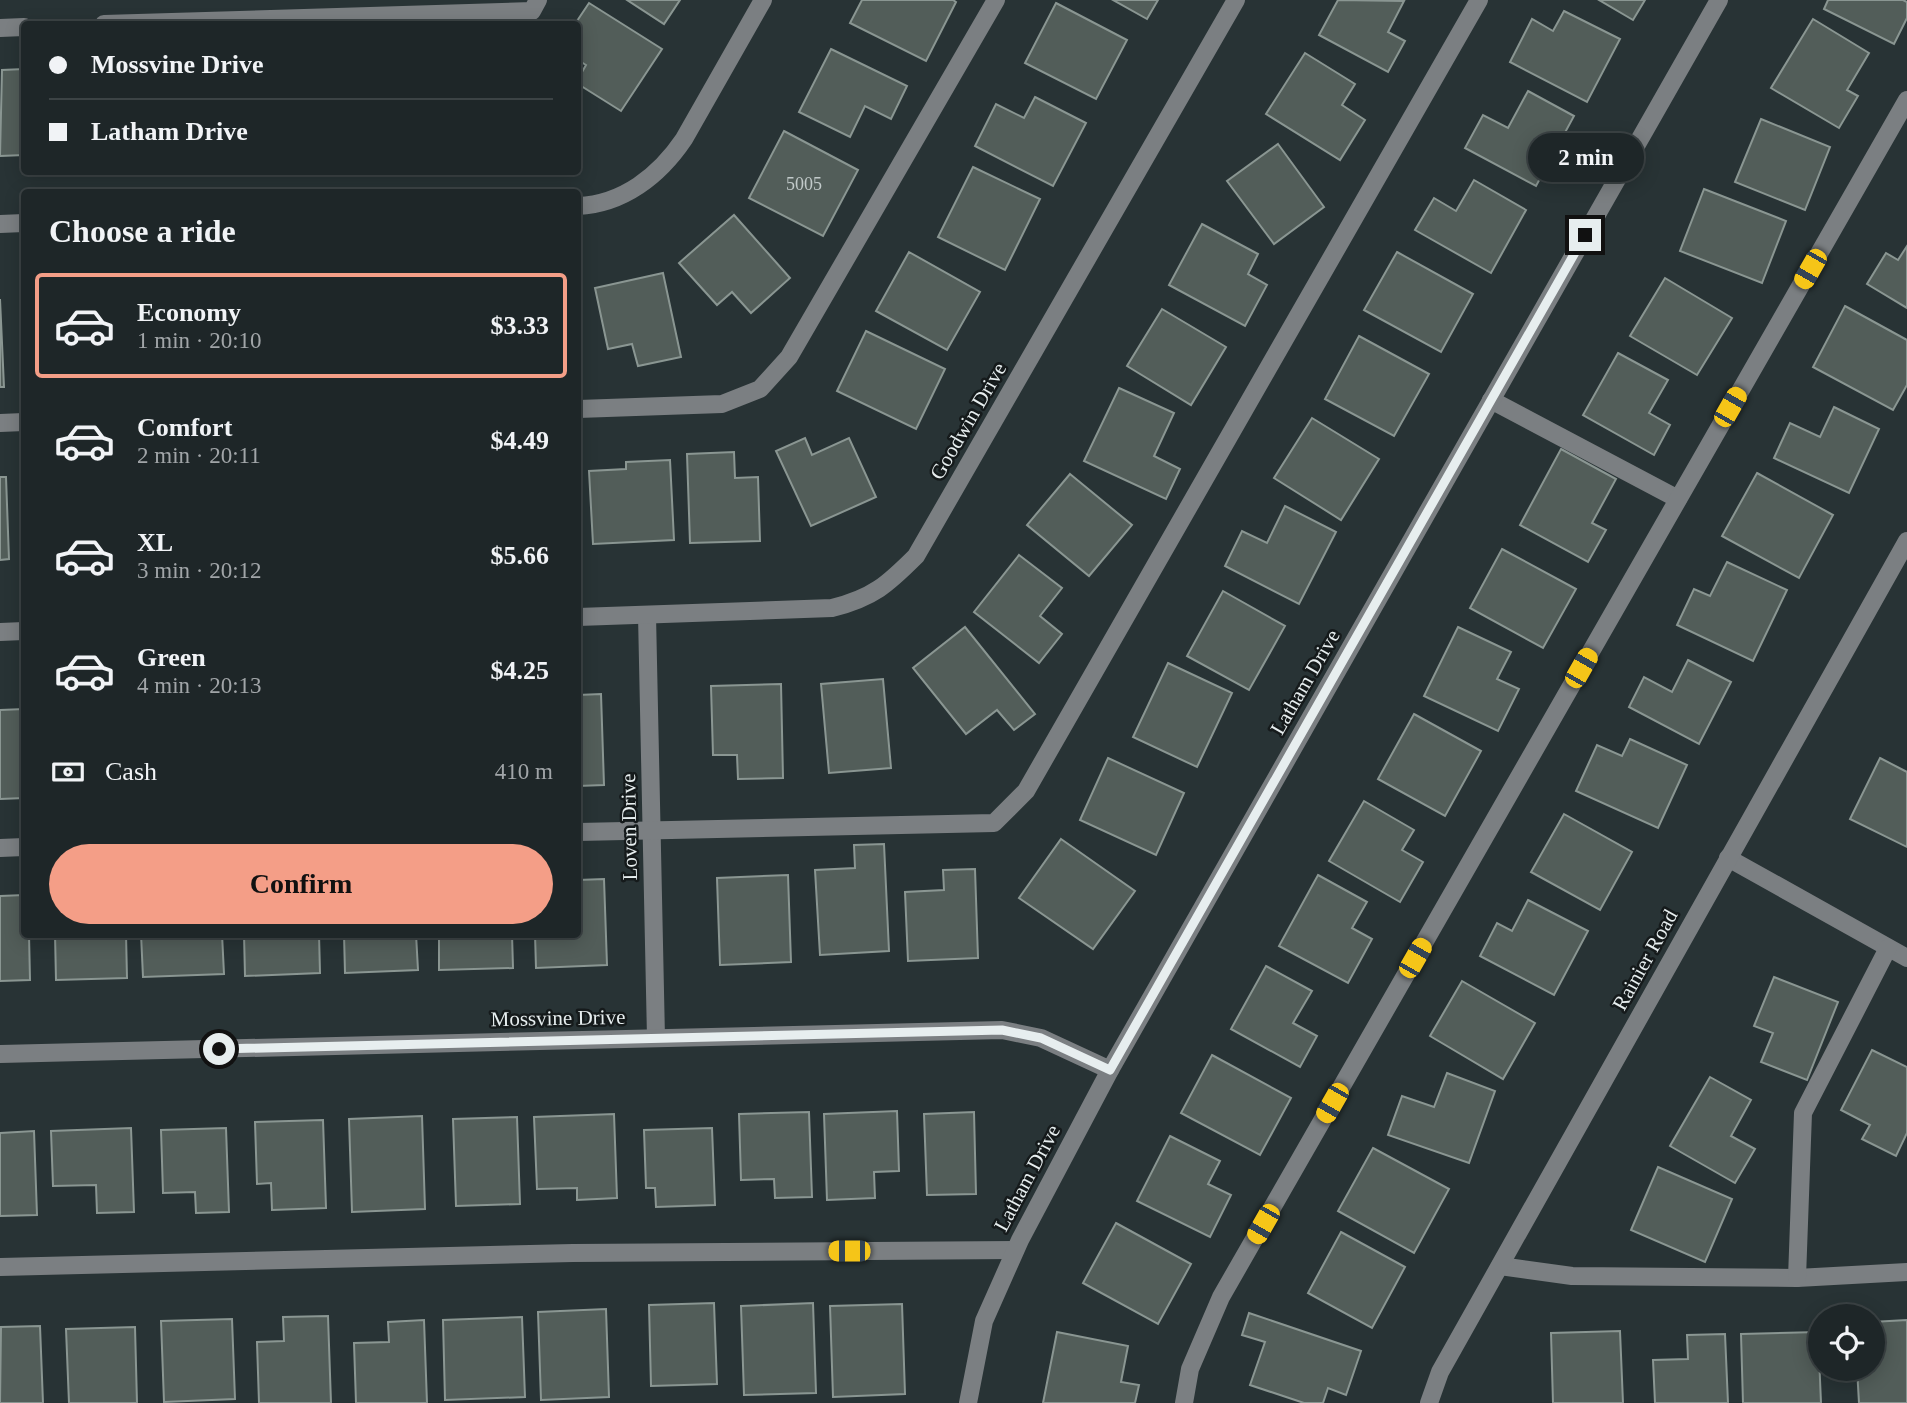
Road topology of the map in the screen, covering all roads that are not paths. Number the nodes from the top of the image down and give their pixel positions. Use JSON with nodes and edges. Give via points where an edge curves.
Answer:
{"nodes":[{"id":1,"x":538,"y":0,"type":"edge"},
{"id":2,"x":764,"y":0,"type":"edge"},
{"id":3,"x":996,"y":0,"type":"edge"},
{"id":4,"x":1236,"y":0,"type":"edge"},
{"id":5,"x":1479,"y":0,"type":"edge"},
{"id":6,"x":1719,"y":0,"type":"edge"},
{"id":7,"x":203,"y":21,"type":"edge"},
{"id":8,"x":21,"y":27,"type":"edge"},
{"id":9,"x":0,"y":28,"type":"edge"},
{"id":10,"x":1907,"y":100,"type":"edge"},
{"id":11,"x":581,"y":206,"type":"edge"},
{"id":12,"x":21,"y":223,"type":"edge"},
{"id":13,"x":0,"y":224,"type":"edge"},
{"id":14,"x":1492,"y":400,"type":"junction"},
{"id":15,"x":581,"y":408,"type":"edge"},
{"id":16,"x":21,"y":422,"type":"edge"},
{"id":17,"x":0,"y":423,"type":"edge"},
{"id":18,"x":1678,"y":499,"type":"junction"},
{"id":19,"x":1907,"y":541,"type":"edge"},
{"id":20,"x":647,"y":615,"type":"junction"},
{"id":21,"x":581,"y":617,"type":"edge"},
{"id":22,"x":21,"y":631,"type":"edge"},
{"id":23,"x":0,"y":632,"type":"edge"},
{"id":24,"x":652,"y":830,"type":"junction"},
{"id":25,"x":581,"y":832,"type":"edge"},
{"id":26,"x":21,"y":847,"type":"edge"},
{"id":27,"x":0,"y":848,"type":"edge"},
{"id":28,"x":1728,"y":858,"type":"junction"},
{"id":29,"x":1888,"y":948,"type":"junction"},
{"id":30,"x":1907,"y":958,"type":"edge"},
{"id":31,"x":656,"y":1038,"type":"junction"},
{"id":32,"x":0,"y":1054,"type":"edge"},
{"id":33,"x":1110,"y":1070,"type":"junction"},
{"id":34,"x":1015,"y":1250,"type":"junction"},
{"id":35,"x":0,"y":1266,"type":"edge"},
{"id":36,"x":1500,"y":1266,"type":"junction"},
{"id":37,"x":1907,"y":1272,"type":"edge"},
{"id":38,"x":1797,"y":1278,"type":"junction"},
{"id":39,"x":968,"y":1403,"type":"edge"},
{"id":40,"x":1184,"y":1403,"type":"edge"},
{"id":41,"x":1429,"y":1403,"type":"edge"}],
"edges":[{"from":1,"to":7,"type":"street","via":[[532,11]]},
{"from":2,"to":11,"type":"street","via":[[669,161],[636,188],[596,205]]},
{"from":3,"to":15,"type":"street","via":[[789,357],[760,388],[722,404]]},
{"from":4,"to":20,"type":"street","name":"Goodwin Drive","via":[[916,556],[885,587],[832,608]]},
{"from":5,"to":24,"type":"street","via":[[1026,791],[993,822]]},
{"from":6,"to":14,"type":"street","name":"Latham Drive"},
{"from":8,"to":9,"type":"street"},
{"from":10,"to":18,"type":"street"},
{"from":12,"to":13,"type":"street"},
{"from":14,"to":18,"type":"street"},
{"from":14,"to":33,"type":"street","name":"Latham Drive"},
{"from":16,"to":17,"type":"street"},
{"from":18,"to":40,"type":"street","via":[[1221,1297],[1190,1369]]},
{"from":19,"to":28,"type":"street","name":"Rainier Road"},
{"from":20,"to":21,"type":"street","name":"Goodwin Drive"},
{"from":20,"to":24,"type":"street","name":"Loven Drive"},
{"from":22,"to":23,"type":"street"},
{"from":24,"to":25,"type":"street"},
{"from":24,"to":31,"type":"street","name":"Loven Drive"},
{"from":26,"to":27,"type":"street"},
{"from":28,"to":29,"type":"street"},
{"from":28,"to":36,"type":"street","name":"Rainier Road"},
{"from":29,"to":30,"type":"street"},
{"from":29,"to":38,"type":"street","via":[[1803,1112]]},
{"from":31,"to":32,"type":"street","name":"Mossvine Drive"},
{"from":31,"to":33,"type":"street","name":"Mossvine Drive","via":[[1002,1030],[1041,1038]]},
{"from":33,"to":34,"type":"street","name":"Latham Drive"},
{"from":34,"to":35,"type":"street","via":[[573,1253]]},
{"from":34,"to":39,"type":"street","name":"Latham Drive","via":[[984,1321]]},
{"from":36,"to":38,"type":"street","via":[[1572,1276]]},
{"from":36,"to":41,"type":"street","name":"Rainier Road","via":[[1440,1372]]},
{"from":37,"to":38,"type":"street"}]}
